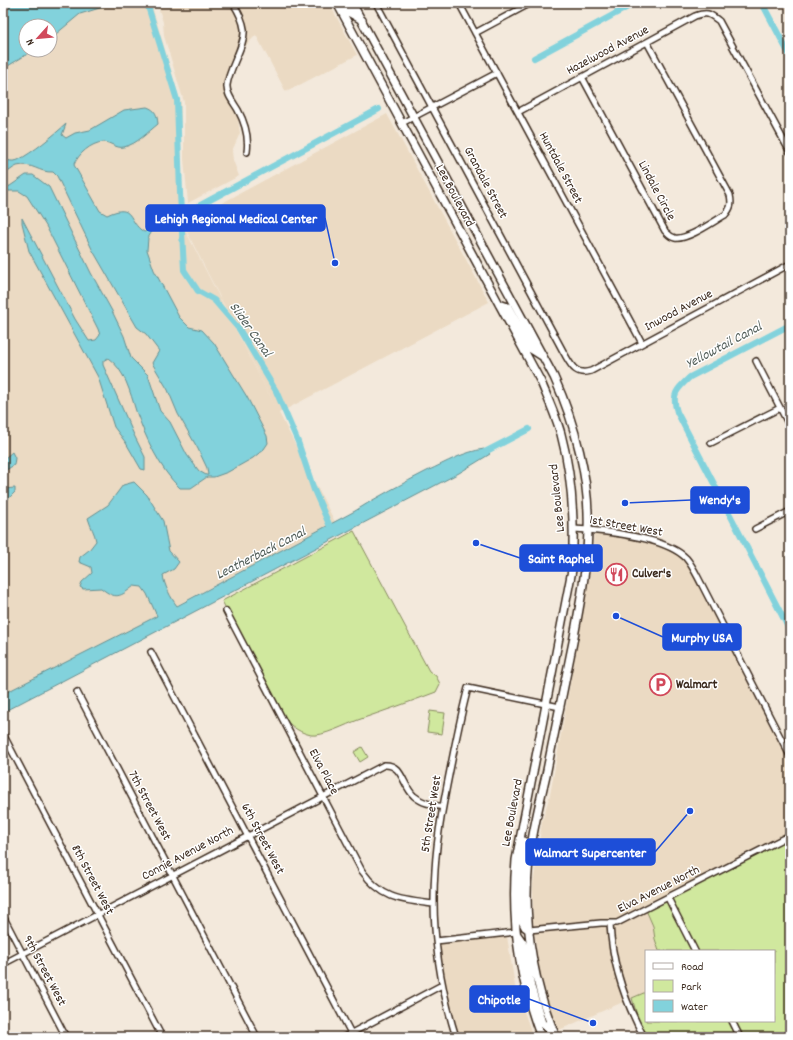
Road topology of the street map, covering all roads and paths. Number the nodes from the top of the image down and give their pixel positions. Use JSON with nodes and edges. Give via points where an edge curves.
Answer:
{"nodes":[{"id":1,"x":233,"y":3,"type":"edge"},
{"id":2,"x":337,"y":3,"type":"edge"},
{"id":3,"x":344,"y":3,"type":"edge"},
{"id":4,"x":352,"y":3,"type":"edge"},
{"id":5,"x":376,"y":3,"type":"edge"},
{"id":6,"x":459,"y":3,"type":"edge"},
{"id":7,"x":531,"y":3,"type":"edge"},
{"id":8,"x":362,"y":20,"type":"junction"},
{"id":9,"x":475,"y":33,"type":"junction"},
{"id":10,"x":647,"y":42,"type":"junction"},
{"id":11,"x":496,"y":73,"type":"junction"},
{"id":12,"x":582,"y":77,"type":"junction"},
{"id":13,"x":432,"y":108,"type":"junction"},
{"id":14,"x":518,"y":112,"type":"junction"},
{"id":15,"x":414,"y":117,"type":"junction"},
{"id":16,"x":402,"y":123,"type":"junction"},
{"id":17,"x":247,"y":152,"type":"dead end"},
{"id":18,"x":790,"y":152,"type":"edge"},
{"id":19,"x":790,"y":264,"type":"edge"},
{"id":20,"x":499,"y":304,"type":"junction"},
{"id":21,"x":642,"y":343,"type":"junction"},
{"id":22,"x":543,"y":357,"type":"junction"},
{"id":23,"x":756,"y":361,"type":"dead end"},
{"id":24,"x":577,"y":372,"type":"joint"},
{"id":25,"x":780,"y":408,"type":"junction"},
{"id":26,"x":790,"y":427,"type":"edge"},
{"id":27,"x":711,"y":443,"type":"dead end"},
{"id":28,"x":790,"y":511,"type":"edge"},
{"id":29,"x":574,"y":529,"type":"junction"},
{"id":30,"x":755,"y":529,"type":"dead end"},
{"id":31,"x":588,"y":530,"type":"junction"},
{"id":32,"x":226,"y":611,"type":"dead end"},
{"id":33,"x":151,"y":652,"type":"dead end"},
{"id":34,"x":77,"y":692,"type":"dead end"},
{"id":35,"x":547,"y":704,"type":"junction"},
{"id":36,"x":560,"y":707,"type":"junction"},
{"id":37,"x":3,"y":734,"type":"edge"},
{"id":38,"x":790,"y":756,"type":"edge"},
{"id":39,"x":323,"y":796,"type":"junction"},
{"id":40,"x":443,"y":808,"type":"junction"},
{"id":41,"x":524,"y":823,"type":"junction"},
{"id":42,"x":790,"y":835,"type":"edge"},
{"id":43,"x":248,"y":836,"type":"junction"},
{"id":44,"x":173,"y":875,"type":"junction"},
{"id":45,"x":668,"y":898,"type":"junction"},
{"id":46,"x":434,"y":904,"type":"junction"},
{"id":47,"x":98,"y":914,"type":"junction"},
{"id":48,"x":3,"y":916,"type":"edge"},
{"id":49,"x":610,"y":924,"type":"junction"},
{"id":50,"x":529,"y":930,"type":"junction"},
{"id":51,"x":516,"y":932,"type":"junction"},
{"id":52,"x":436,"y":942,"type":"junction"},
{"id":53,"x":694,"y":950,"type":"edge"},
{"id":54,"x":23,"y":953,"type":"junction"},
{"id":55,"x":3,"y":964,"type":"edge"},
{"id":56,"x":442,"y":985,"type":"junction"},
{"id":57,"x":732,"y":1022,"type":"edge"},
{"id":58,"x":555,"y":1034,"type":"edge"},
{"id":59,"x":352,"y":1035,"type":"edge"},
{"id":60,"x":66,"y":1037,"type":"edge"},
{"id":61,"x":162,"y":1037,"type":"edge"},
{"id":62,"x":258,"y":1037,"type":"edge"},
{"id":63,"x":344,"y":1037,"type":"edge"},
{"id":64,"x":456,"y":1037,"type":"edge"},
{"id":65,"x":541,"y":1037,"type":"edge"},
{"id":66,"x":644,"y":1037,"type":"edge"},
{"id":67,"x":740,"y":1037,"type":"edge"}],
"edges":[{"from":1,"to":17,"type":"street","via":[[243,22],[244,30],[227,86],[244,123]]},
{"from":2,"to":16,"type":"main road","name":"Lee Boulevard"},
{"from":3,"to":8,"type":"main road","via":[[350,13]]},
{"from":4,"to":8,"type":"main road","name":"Lee Boulevard"},
{"from":5,"to":13,"type":"street","name":"Grandale Street"},
{"from":6,"to":9,"type":"street","name":"Huntdale Street"},
{"from":7,"to":9,"type":"street"},
{"from":8,"to":15,"type":"main road","name":"Lee Boulevard"},
{"from":9,"to":11,"type":"street","name":"Huntdale Street"},
{"from":10,"to":12,"type":"street","name":"Hazelwood Avenue"},
{"from":10,"to":12,"type":"street","name":"Lindale Circle","via":[[732,202],[730,210],[725,215],[689,235],[676,238],[669,236]]},
{"from":10,"to":18,"type":"street","name":"Hazelwood Avenue","via":[[694,16],[711,14],[720,21]]},
{"from":11,"to":13,"type":"street"},
{"from":11,"to":14,"type":"street","name":"Huntdale Street"},
{"from":12,"to":14,"type":"street","name":"Hazelwood Avenue"},
{"from":13,"to":15,"type":"street"},
{"from":13,"to":24,"type":"street","name":"Grandale Street","via":[[571,366]]},
{"from":14,"to":21,"type":"street","name":"Huntdale Street"},
{"from":15,"to":16,"type":"street"},
{"from":15,"to":22,"type":"main road","name":"Lee Boulevard"},
{"from":16,"to":20,"type":"main road","name":"Lee Boulevard"},
{"from":19,"to":21,"type":"street","name":"Inwood Avenue"},
{"from":20,"to":22,"type":"main road","via":[[508,307],[531,349]]},
{"from":20,"to":29,"type":"main road","name":"Lee Boulevard","via":[[541,382],[560,429],[573,494]]},
{"from":21,"to":24,"type":"street","name":"Inwood Avenue","via":[[591,371]]},
{"from":22,"to":31,"type":"main road","name":"Lee Boulevard","via":[[561,393],[575,435],[586,497]]},
{"from":23,"to":25,"type":"street"},
{"from":25,"to":26,"type":"street"},
{"from":25,"to":27,"type":"street"},
{"from":28,"to":30,"type":"street"},
{"from":29,"to":31,"type":"street","name":"1st Street West"},
{"from":29,"to":35,"type":"main road","name":"Lee Boulevard","via":[[572,570]]},
{"from":31,"to":36,"type":"main road","name":"Lee Boulevard","via":[[584,578]]},
{"from":31,"to":38,"type":"street","name":"1st Street West","via":[[665,544],[686,558]]},
{"from":32,"to":39,"type":"street","name":"Elva Place"},
{"from":33,"to":43,"type":"street","name":"6th Street West"},
{"from":34,"to":44,"type":"street","name":"7th Street West"},
{"from":35,"to":36,"type":"street","name":"5th Street West"},
{"from":35,"to":40,"type":"street","name":"5th Street West","via":[[468,688]]},
{"from":35,"to":41,"type":"main road","name":"Lee Boulevard"},
{"from":36,"to":50,"type":"main road","name":"Lee Boulevard","via":[[532,837],[527,895]]},
{"from":37,"to":47,"type":"street","name":"8th Street West"},
{"from":39,"to":40,"type":"street","name":"Connie Avenue North","via":[[384,764],[392,764],[413,795],[419,800]]},
{"from":39,"to":43,"type":"street","name":"Connie Avenue North"},
{"from":39,"to":46,"type":"street","name":"Elva Place","via":[[358,865],[374,886],[385,894],[399,899]]},
{"from":40,"to":46,"type":"street","name":"5th Street West","via":[[437,847]]},
{"from":41,"to":50,"type":"main road","via":[[521,914],[522,921]]},
{"from":41,"to":51,"type":"main road","name":"Lee Boulevard","via":[[516,860]]},
{"from":42,"to":45,"type":"street","name":"Elva Avenue North"},
{"from":43,"to":44,"type":"street","name":"Connie Avenue North"},
{"from":43,"to":59,"type":"street","name":"6th Street West"},
{"from":44,"to":47,"type":"street","name":"Connie Avenue North"},
{"from":44,"to":62,"type":"street","name":"7th Street West"},
{"from":45,"to":49,"type":"street","name":"Elva Avenue North","via":[[627,919]]},
{"from":45,"to":53,"type":"street"},
{"from":46,"to":52,"type":"street","name":"5th Street West"},
{"from":47,"to":54,"type":"street","name":"Connie Avenue North"},
{"from":47,"to":61,"type":"street","name":"8th Street West"},
{"from":48,"to":54,"type":"street","name":"9th Street West"},
{"from":49,"to":50,"type":"street","name":"Elva Avenue North"},
{"from":49,"to":66,"type":"street","via":[[616,969]]},
{"from":50,"to":58,"type":"main road","name":"Lee Boulevard","via":[[538,983]]},
{"from":51,"to":52,"type":"street"},
{"from":51,"to":58,"type":"main road","via":[[523,943],[531,987],[542,1023]]},
{"from":51,"to":65,"type":"main road","name":"Lee Boulevard","via":[[525,986]]},
{"from":52,"to":56,"type":"street","name":"5th Street West"},
{"from":54,"to":55,"type":"street","name":"Connie Avenue North"},
{"from":54,"to":60,"type":"street","name":"9th Street West"},
{"from":56,"to":59,"type":"street"},
{"from":56,"to":64,"type":"street","name":"5th Street West"},
{"from":57,"to":67,"type":"street"},
{"from":59,"to":63,"type":"street"}]}
